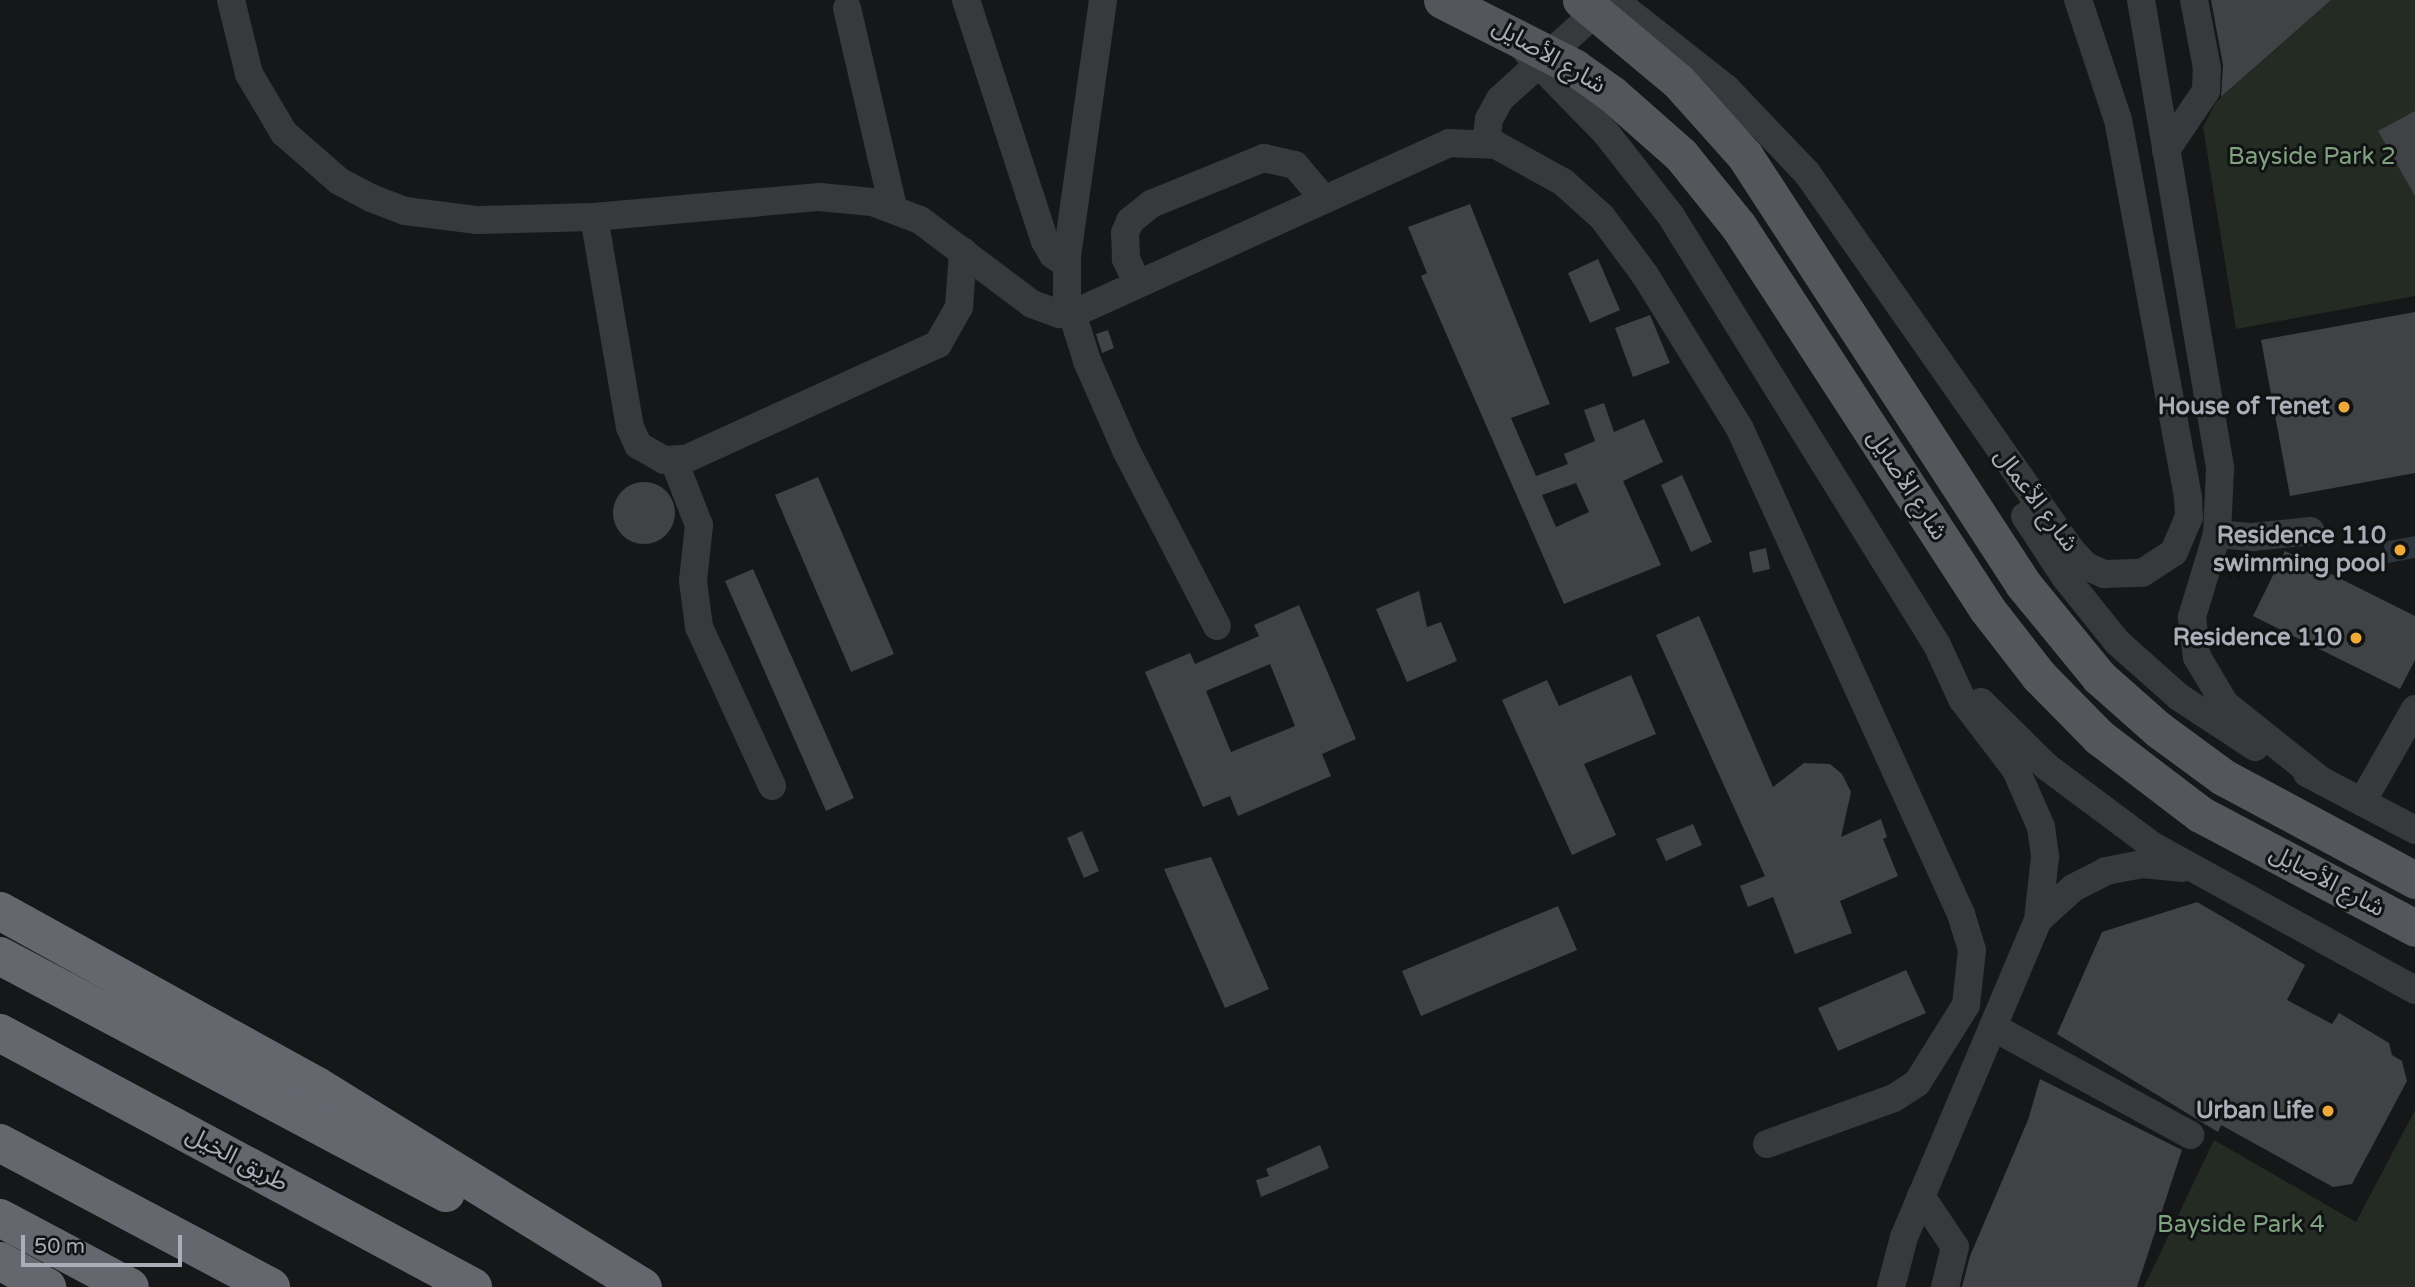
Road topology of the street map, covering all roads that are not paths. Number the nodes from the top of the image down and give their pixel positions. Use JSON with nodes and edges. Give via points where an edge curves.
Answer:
{"nodes":[{"id":1,"x":231,"y":0,"type":"edge"},
{"id":2,"x":966,"y":0,"type":"edge"},
{"id":3,"x":1102,"y":0,"type":"edge"},
{"id":4,"x":1442,"y":0,"type":"edge"},
{"id":5,"x":1581,"y":0,"type":"edge"},
{"id":6,"x":1609,"y":0,"type":"edge"},
{"id":7,"x":2078,"y":0,"type":"edge"},
{"id":8,"x":2141,"y":0,"type":"edge"},
{"id":9,"x":2194,"y":0,"type":"edge"},
{"id":10,"x":847,"y":8,"type":"dead end"},
{"id":11,"x":1493,"y":22,"type":"junction"},
{"id":12,"x":1486,"y":143,"type":"junction"},
{"id":13,"x":2166,"y":150,"type":"junction"},
{"id":14,"x":1323,"y":198,"type":"junction"},
{"id":15,"x":893,"y":207,"type":"junction"},
{"id":16,"x":594,"y":217,"type":"junction"},
{"id":17,"x":963,"y":251,"type":"junction"},
{"id":18,"x":1067,"y":264,"type":"junction"},
{"id":19,"x":1138,"y":284,"type":"junction"},
{"id":20,"x":1070,"y":313,"type":"junction"},
{"id":21,"x":674,"y":461,"type":"junction"},
{"id":22,"x":2311,"y":531,"type":"dead end"},
{"id":23,"x":2217,"y":534,"type":"junction"},
{"id":24,"x":2068,"y":564,"type":"junction"},
{"id":25,"x":1217,"y":626,"type":"dead end"},
{"id":26,"x":1937,"y":645,"type":"junction"},
{"id":27,"x":2415,"y":709,"type":"edge"},
{"id":28,"x":2323,"y":782,"type":"junction"},
{"id":29,"x":772,"y":786,"type":"dead end"},
{"id":30,"x":2362,"y":802,"type":"junction"},
{"id":31,"x":2415,"y":830,"type":"edge"},
{"id":32,"x":2191,"y":869,"type":"junction"},
{"id":33,"x":2415,"y":880,"type":"edge"},
{"id":34,"x":0,"y":911,"type":"edge"},
{"id":35,"x":2038,"y":920,"type":"junction"},
{"id":36,"x":2415,"y":928,"type":"edge"},
{"id":37,"x":0,"y":956,"type":"edge"},
{"id":38,"x":2415,"y":990,"type":"edge"},
{"id":39,"x":1993,"y":1027,"type":"junction"},
{"id":40,"x":0,"y":1033,"type":"edge"},
{"id":41,"x":2190,"y":1135,"type":"dead end"},
{"id":42,"x":0,"y":1143,"type":"edge"},
{"id":43,"x":1767,"y":1144,"type":"dead end"},
{"id":44,"x":1921,"y":1196,"type":"junction"},
{"id":45,"x":502,"y":1203,"type":"junction"},
{"id":46,"x":0,"y":1218,"type":"edge"},
{"id":47,"x":0,"y":1261,"type":"edge"},
{"id":48,"x":47,"y":1287,"type":"edge"},
{"id":49,"x":130,"y":1287,"type":"edge"},
{"id":50,"x":271,"y":1287,"type":"edge"},
{"id":51,"x":473,"y":1287,"type":"edge"},
{"id":52,"x":643,"y":1287,"type":"edge"},
{"id":53,"x":1891,"y":1287,"type":"edge"},
{"id":54,"x":1945,"y":1287,"type":"edge"}],
"edges":[{"from":1,"to":16,"type":"street","via":[[238,39],[267,108],[301,150],[339,181],[382,202],[440,218]]},
{"from":2,"to":18,"type":"street","via":[[1045,241]]},
{"from":3,"to":18,"type":"street"},
{"from":4,"to":11,"type":"main road","name":"شارع الأصايل"},
{"from":5,"to":33,"type":"main road","name":"شارع الأصايل","via":[[1678,81],[1745,156],[2023,584],[2099,677],[2159,730],[2223,777]]},
{"from":6,"to":12,"type":"street","via":[[1500,99],[1489,119]]},
{"from":6,"to":24,"type":"street","name":"شارع الأعمال","via":[[1695,60],[1758,117],[1807,173]]},
{"from":7,"to":24,"type":"street","name":"شارع الأعمال","via":[[2118,120],[2189,517],[2174,552],[2142,573],[2104,574]]},
{"from":8,"to":13,"type":"street","name":"شارع الأعمال"},
{"from":9,"to":13,"type":"street","via":[[2207,68],[2206,91]]},
{"from":10,"to":15,"type":"street"},
{"from":11,"to":26,"type":"street","via":[[1588,113],[1671,216]]},
{"from":11,"to":36,"type":"main road","name":"شارع الأصايل","via":[[1612,93],[1648,123],[1712,190],[1987,609],[2068,707],[2131,764],[2200,814]]},
{"from":12,"to":14,"type":"street","via":[[1449,144],[1427,151]]},
{"from":12,"to":43,"type":"street","via":[[1541,166],[1583,198],[1618,238],[1695,350],[1761,470],[1968,932],[1973,968],[1966,1005],[1917,1083],[1894,1098]]},
{"from":13,"to":23,"type":"street","name":"شارع الأعمال","via":[[2220,469]]},
{"from":14,"to":19,"type":"street"},
{"from":14,"to":19,"type":"street","via":[[1295,165],[1264,158],[1151,204],[1130,220],[1125,233],[1126,259]]},
{"from":15,"to":16,"type":"street","via":[[820,197]]},
{"from":15,"to":17,"type":"street","via":[[943,234]]},
{"from":16,"to":21,"type":"street","via":[[630,427],[646,452]]},
{"from":17,"to":20,"type":"street","via":[[1040,309]]},
{"from":17,"to":21,"type":"street","via":[[959,307],[937,344]]},
{"from":18,"to":20,"type":"street"},
{"from":19,"to":20,"type":"street"},
{"from":20,"to":25,"type":"street","via":[[1126,450]]},
{"from":21,"to":29,"type":"street","via":[[699,525],[693,597],[699,627]]},
{"from":22,"to":23,"type":"street","via":[[2253,537]]},
{"from":23,"to":28,"type":"street","name":"شارع الأعمال","via":[[2192,617],[2205,676],[2238,716]]},
{"from":24,"to":28,"type":"street","name":"شارع الأعمال","via":[[2117,642],[2179,698],[2248,743]]},
{"from":26,"to":32,"type":"street","via":[[1999,722],[2047,767],[2117,821]]},
{"from":26,"to":35,"type":"street","via":[[1962,699],[2015,770],[2041,827],[2045,857]]},
{"from":27,"to":30,"type":"street"},
{"from":28,"to":30,"type":"street","name":"شارع الأعمال"},
{"from":30,"to":31,"type":"street","name":"شارع الأعمال"},
{"from":32,"to":35,"type":"street","via":[[2142,864],[2106,872],[2073,888]]},
{"from":32,"to":38,"type":"street"},
{"from":34,"to":45,"type":"highway","via":[[223,1031]]},
{"from":35,"to":39,"type":"street"},
{"from":37,"to":45,"type":"highway","via":[[443,1192],[478,1203]]},
{"from":39,"to":41,"type":"street"},
{"from":39,"to":44,"type":"street"},
{"from":40,"to":51,"type":"highway","name":"طريق الخيل"},
{"from":42,"to":50,"type":"highway"},
{"from":44,"to":53,"type":"street"},
{"from":44,"to":54,"type":"street","via":[[1955,1247]]},
{"from":45,"to":52,"type":"highway"},
{"from":46,"to":49,"type":"highway"},
{"from":47,"to":48,"type":"highway"}]}
